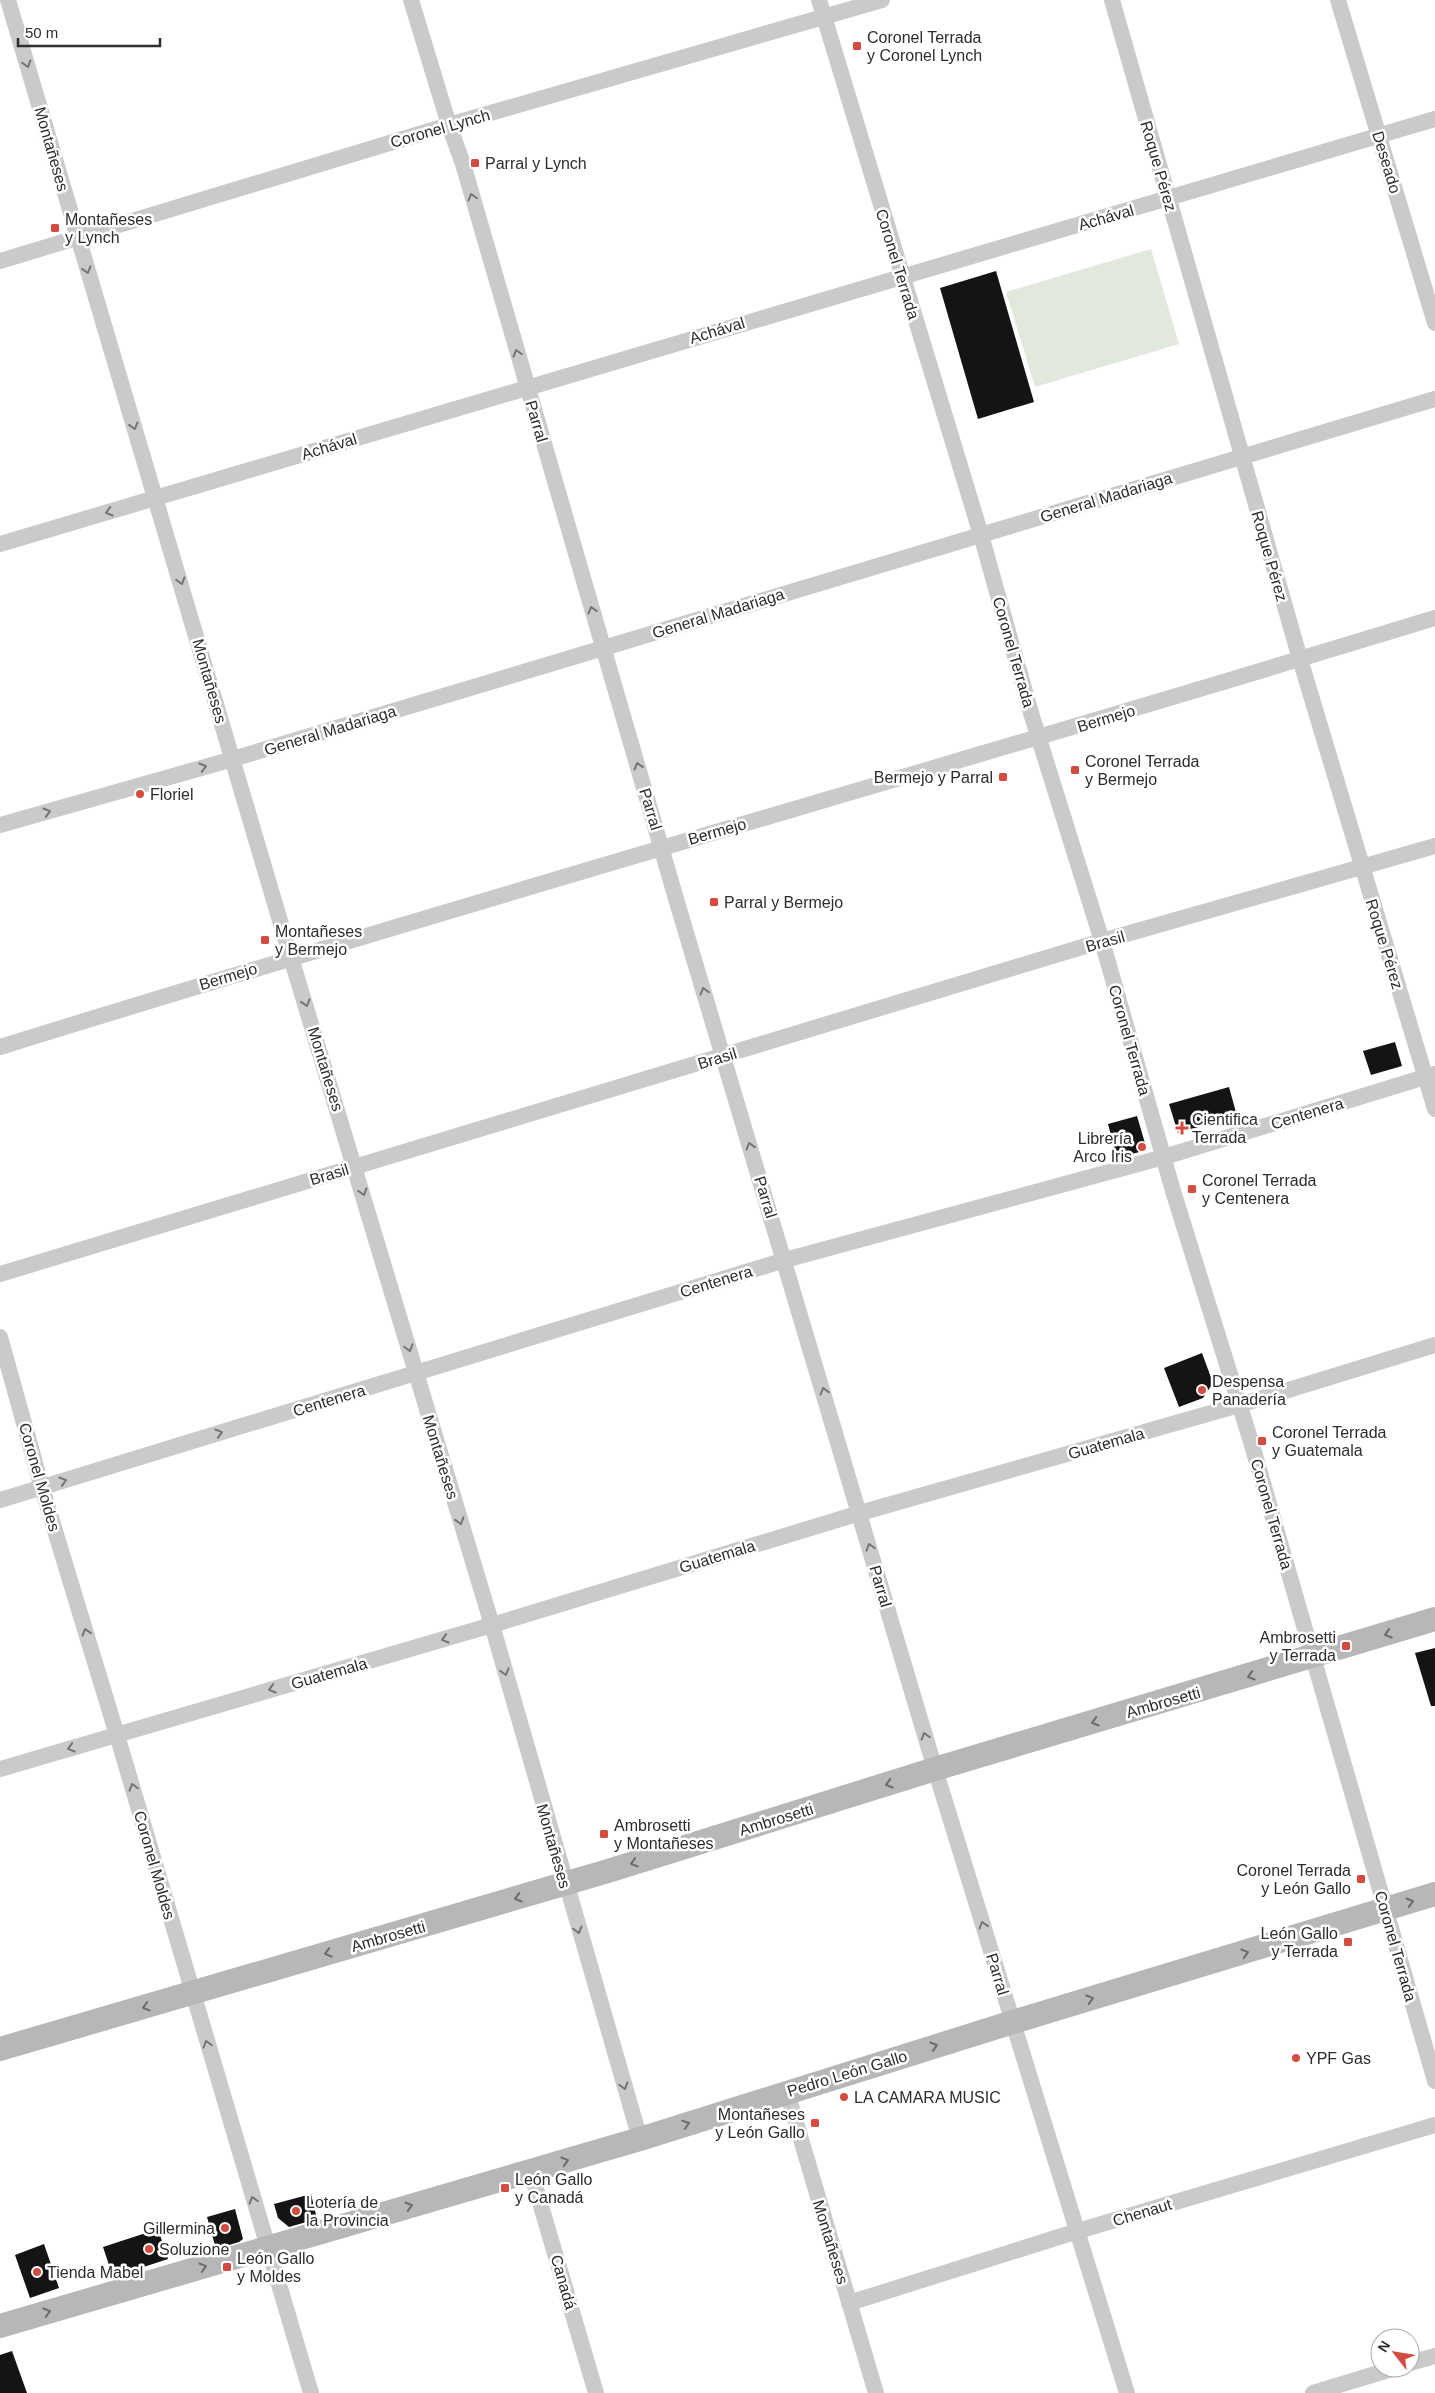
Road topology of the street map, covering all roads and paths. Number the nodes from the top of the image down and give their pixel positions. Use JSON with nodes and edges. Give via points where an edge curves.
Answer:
{"nodes":[{"id":1,"x":8,"y":0,"type":"edge"},
{"id":2,"x":411,"y":0,"type":"edge"},
{"id":3,"x":819,"y":0,"type":"edge"},
{"id":4,"x":882,"y":0,"type":"edge"},
{"id":5,"x":1112,"y":0,"type":"edge"},
{"id":6,"x":1338,"y":0,"type":"edge"},
{"id":7,"x":825,"y":17,"type":"junction"},
{"id":8,"x":1435,"y":118,"type":"edge"},
{"id":9,"x":449,"y":125,"type":"junction"},
{"id":10,"x":1379,"y":136,"type":"junction"},
{"id":11,"x":1169,"y":199,"type":"junction"},
{"id":12,"x":77,"y":237,"type":"junction"},
{"id":13,"x":0,"y":261,"type":"edge"},
{"id":14,"x":901,"y":275,"type":"junction"},
{"id":15,"x":1435,"y":323,"type":"edge"},
{"id":16,"x":527,"y":387,"type":"junction"},
{"id":17,"x":1435,"y":399,"type":"edge"},
{"id":18,"x":1241,"y":456,"type":"junction"},
{"id":19,"x":156,"y":498,"type":"junction"},
{"id":20,"x":981,"y":535,"type":"junction"},
{"id":21,"x":0,"y":544,"type":"edge"},
{"id":22,"x":1435,"y":618,"type":"edge"},
{"id":23,"x":603,"y":648,"type":"junction"},
{"id":24,"x":1300,"y":659,"type":"junction"},
{"id":25,"x":1039,"y":738,"type":"junction"},
{"id":26,"x":233,"y":759,"type":"junction"},
{"id":27,"x":0,"y":826,"type":"edge"},
{"id":28,"x":662,"y":846,"type":"junction"},
{"id":29,"x":1435,"y":846,"type":"edge"},
{"id":30,"x":1362,"y":867,"type":"junction"},
{"id":31,"x":1102,"y":942,"type":"junction"},
{"id":32,"x":292,"y":956,"type":"junction"},
{"id":33,"x":0,"y":1047,"type":"edge"},
{"id":34,"x":723,"y":1056,"type":"junction"},
{"id":35,"x":1430,"y":1076,"type":"edge"},
{"id":36,"x":1435,"y":1109,"type":"edge"},
{"id":37,"x":1164,"y":1157,"type":"junction"},
{"id":38,"x":355,"y":1166,"type":"junction"},
{"id":39,"x":785,"y":1260,"type":"junction"},
{"id":40,"x":0,"y":1274,"type":"edge"},
{"id":41,"x":0,"y":1337,"type":"edge"},
{"id":42,"x":1435,"y":1345,"type":"edge"},
{"id":43,"x":416,"y":1373,"type":"junction"},
{"id":44,"x":1239,"y":1405,"type":"junction"},
{"id":45,"x":42,"y":1488,"type":"junction"},
{"id":46,"x":0,"y":1500,"type":"edge"},
{"id":47,"x":860,"y":1513,"type":"junction"},
{"id":48,"x":1435,"y":1619,"type":"edge"},
{"id":49,"x":492,"y":1625,"type":"junction"},
{"id":50,"x":1314,"y":1657,"type":"junction"},
{"id":51,"x":117,"y":1735,"type":"junction"},
{"id":52,"x":0,"y":1769,"type":"edge"},
{"id":53,"x":935,"y":1769,"type":"junction"},
{"id":54,"x":564,"y":1884,"type":"junction"},
{"id":55,"x":1435,"y":1894,"type":"edge"},
{"id":56,"x":1385,"y":1909,"type":"junction"},
{"id":57,"x":192,"y":1994,"type":"junction"},
{"id":58,"x":1012,"y":2022,"type":"junction"},
{"id":59,"x":0,"y":2049,"type":"edge"},
{"id":60,"x":1435,"y":2081,"type":"edge"},
{"id":61,"x":787,"y":2092,"type":"junction"},
{"id":62,"x":1435,"y":2125,"type":"edge"},
{"id":63,"x":640,"y":2139,"type":"junction"},
{"id":64,"x":531,"y":2172,"type":"junction"},
{"id":65,"x":1078,"y":2231,"type":"junction"},
{"id":66,"x":267,"y":2247,"type":"junction"},
{"id":67,"x":849,"y":2303,"type":"junction"},
{"id":68,"x":0,"y":2326,"type":"edge"},
{"id":69,"x":1435,"y":2356,"type":"edge"},
{"id":70,"x":1420,"y":2360,"type":"edge"},
{"id":71,"x":1370,"y":2376,"type":"edge"},
{"id":72,"x":311,"y":2393,"type":"edge"},
{"id":73,"x":596,"y":2393,"type":"edge"},
{"id":74,"x":876,"y":2393,"type":"edge"},
{"id":75,"x":1127,"y":2393,"type":"edge"},
{"id":76,"x":1312,"y":2393,"type":"edge"}],
"edges":[{"from":1,"to":12,"type":"street","name":"Montañeses","one_way":true},
{"from":2,"to":9,"type":"street","name":"Parral"},
{"from":3,"to":7,"type":"street","name":"Coronel Terrada"},
{"from":4,"to":7,"type":"street","name":"Coronel Lynch"},
{"from":5,"to":11,"type":"street","name":"Roque Pérez"},
{"from":6,"to":10,"type":"street","name":"Deseado"},
{"from":7,"to":9,"type":"street","name":"Coronel Lynch"},
{"from":7,"to":14,"type":"street","name":"Coronel Terrada"},
{"from":8,"to":10,"type":"street","name":"Achával"},
{"from":9,"to":12,"type":"street","name":"Coronel Lynch"},
{"from":16,"to":9,"type":"street","name":"Parral","one_way":true},
{"from":10,"to":11,"type":"street","name":"Achával"},
{"from":10,"to":15,"type":"street","name":"Deseado"},
{"from":11,"to":14,"type":"street","name":"Achával"},
{"from":11,"to":18,"type":"street","name":"Roque Pérez"},
{"from":12,"to":13,"type":"street","name":"Coronel Lynch"},
{"from":12,"to":19,"type":"street","name":"Montañeses","one_way":true},
{"from":14,"to":16,"type":"street","name":"Achával"},
{"from":14,"to":20,"type":"street","name":"Coronel Terrada"},
{"from":16,"to":19,"type":"street","name":"Achával"},
{"from":23,"to":16,"type":"street","name":"Parral","one_way":true},
{"from":17,"to":18,"type":"street","name":"General Madariaga"},
{"from":18,"to":20,"type":"street","name":"General Madariaga"},
{"from":18,"to":24,"type":"street","name":"Roque Pérez"},
{"from":19,"to":21,"type":"street","name":"Achával","one_way":true},
{"from":19,"to":26,"type":"street","name":"Montañeses","one_way":true},
{"from":20,"to":23,"type":"street","name":"General Madariaga"},
{"from":20,"to":25,"type":"street","name":"Coronel Terrada"},
{"from":22,"to":24,"type":"street","name":"Bermejo"},
{"from":23,"to":26,"type":"street","name":"General Madariaga"},
{"from":28,"to":23,"type":"street","name":"Parral","one_way":true},
{"from":24,"to":25,"type":"street","name":"Bermejo"},
{"from":24,"to":30,"type":"street","name":"Roque Pérez"},
{"from":25,"to":28,"type":"street","name":"Bermejo"},
{"from":25,"to":31,"type":"street","name":"Coronel Terrada"},
{"from":27,"to":26,"type":"street","name":"General Madariaga","one_way":true},
{"from":26,"to":32,"type":"street","name":"Montañeses"},
{"from":28,"to":32,"type":"street","name":"Bermejo"},
{"from":34,"to":28,"type":"street","name":"Parral","one_way":true},
{"from":29,"to":30,"type":"street","name":"Brasil"},
{"from":30,"to":31,"type":"street","name":"Brasil"},
{"from":30,"to":35,"type":"street","name":"Roque Pérez"},
{"from":31,"to":34,"type":"street","name":"Brasil"},
{"from":31,"to":37,"type":"street","name":"Coronel Terrada"},
{"from":32,"to":33,"type":"street","name":"Bermejo"},
{"from":32,"to":38,"type":"street","name":"Montañeses","one_way":true},
{"from":34,"to":38,"type":"street","name":"Brasil"},
{"from":39,"to":34,"type":"street","name":"Parral","one_way":true},
{"from":35,"to":36,"type":"street","name":"Roque Pérez"},
{"from":35,"to":37,"type":"street","name":"Centenera"},
{"from":37,"to":39,"type":"street","name":"Centenera"},
{"from":37,"to":44,"type":"street","name":"Coronel Terrada"},
{"from":38,"to":40,"type":"street","name":"Brasil"},
{"from":38,"to":43,"type":"street","name":"Montañeses","one_way":true},
{"from":39,"to":43,"type":"street","name":"Centenera"},
{"from":47,"to":39,"type":"street","name":"Parral","one_way":true},
{"from":41,"to":45,"type":"street","name":"Coronel Moldes"},
{"from":42,"to":44,"type":"street","name":"Guatemala"},
{"from":45,"to":43,"type":"street","name":"Centenera","one_way":true},
{"from":43,"to":49,"type":"street","name":"Montañeses","one_way":true},
{"from":44,"to":47,"type":"street","name":"Guatemala"},
{"from":44,"to":50,"type":"street","name":"Coronel Terrada"},
{"from":45,"to":46,"type":"street","name":"Centenera"},
{"from":51,"to":45,"type":"street","name":"Coronel Moldes","one_way":true},
{"from":47,"to":49,"type":"street","name":"Guatemala"},
{"from":53,"to":47,"type":"street","name":"Parral","one_way":true},
{"from":48,"to":50,"type":"street","name":"Ambrosetti","one_way":true},
{"from":49,"to":51,"type":"street","name":"Guatemala","one_way":true},
{"from":49,"to":54,"type":"street","name":"Montañeses","one_way":true},
{"from":50,"to":53,"type":"street","name":"Ambrosetti","one_way":true},
{"from":50,"to":56,"type":"street","name":"Coronel Terrada"},
{"from":51,"to":52,"type":"street","name":"Guatemala","one_way":true},
{"from":57,"to":51,"type":"street","name":"Coronel Moldes","one_way":true},
{"from":53,"to":54,"type":"street","name":"Ambrosetti","one_way":true},
{"from":58,"to":53,"type":"street","name":"Parral","one_way":true},
{"from":54,"to":57,"type":"street","name":"Ambrosetti","one_way":true},
{"from":54,"to":63,"type":"street","name":"Montañeses","one_way":true},
{"from":56,"to":55,"type":"street","name":"Pedro León Gallo","one_way":true},
{"from":58,"to":56,"type":"street","name":"Pedro León Gallo","one_way":true},
{"from":56,"to":60,"type":"street","name":"Coronel Terrada"},
{"from":57,"to":59,"type":"street","name":"Ambrosetti","one_way":true},
{"from":66,"to":57,"type":"street","name":"Coronel Moldes","one_way":true},
{"from":61,"to":58,"type":"street","name":"Pedro León Gallo","one_way":true},
{"from":58,"to":65,"type":"street","name":"Parral"},
{"from":63,"to":61,"type":"street","name":"Pedro León Gallo","one_way":true},
{"from":61,"to":67,"type":"street","name":"Montañeses"},
{"from":62,"to":65,"type":"street","name":"Chenaut"},
{"from":64,"to":63,"type":"street","name":"Pedro León Gallo","one_way":true},
{"from":66,"to":64,"type":"street","name":"Pedro León Gallo","one_way":true},
{"from":64,"to":73,"type":"street","name":"Canadá"},
{"from":65,"to":67,"type":"street","name":"Chenaut"},
{"from":65,"to":75,"type":"street","name":"Parral"},
{"from":68,"to":66,"type":"street","name":"Pedro León Gallo","one_way":true},
{"from":66,"to":72,"type":"street","name":"Coronel Moldes"},
{"from":67,"to":74,"type":"street","name":"Montañeses"},
{"from":69,"to":70,"type":"street"},
{"from":71,"to":76,"type":"street"}]}
